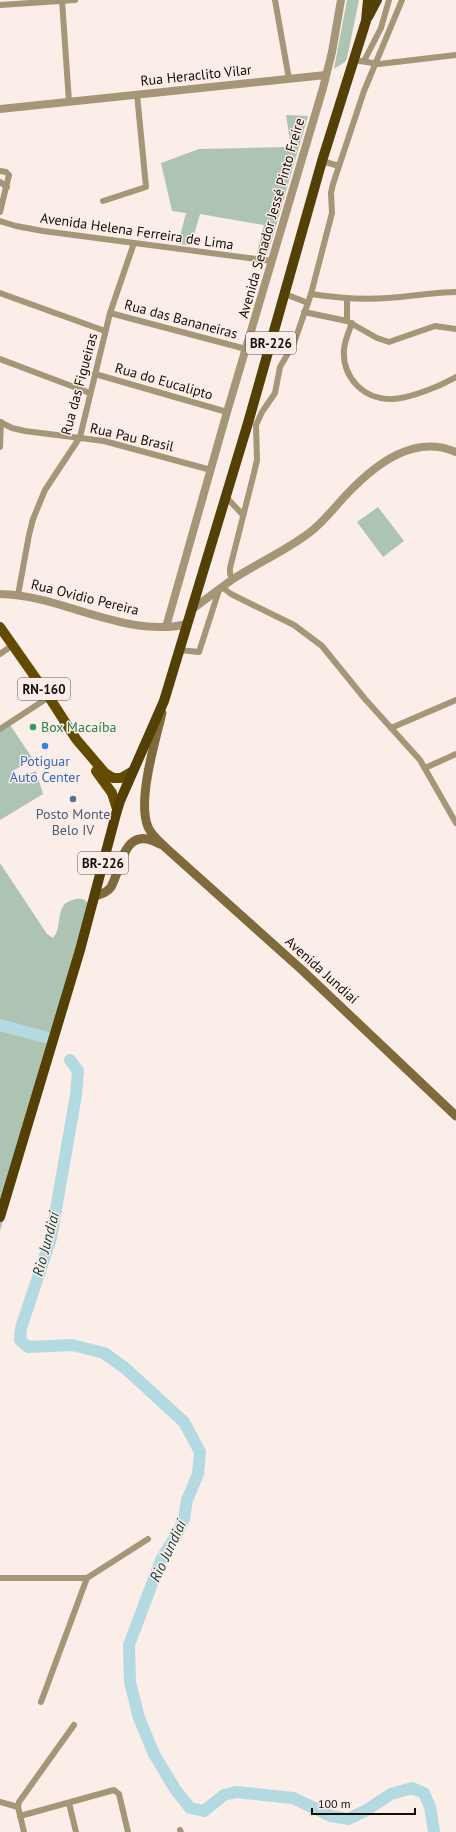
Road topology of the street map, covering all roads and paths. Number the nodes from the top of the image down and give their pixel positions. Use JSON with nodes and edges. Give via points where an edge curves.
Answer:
{"nodes":[{"id":1,"x":63,"y":0,"type":"edge"},
{"id":2,"x":75,"y":0,"type":"edge"},
{"id":3,"x":276,"y":0,"type":"edge"},
{"id":4,"x":341,"y":0,"type":"edge"},
{"id":5,"x":368,"y":0,"type":"edge"},
{"id":6,"x":377,"y":0,"type":"edge"},
{"id":7,"x":389,"y":0,"type":"edge"},
{"id":8,"x":402,"y":0,"type":"edge"},
{"id":9,"x":0,"y":5,"type":"edge"},
{"id":10,"x":366,"y":21,"type":"junction"},
{"id":11,"x":456,"y":55,"type":"edge"},
{"id":12,"x":359,"y":60,"type":"junction"},
{"id":13,"x":375,"y":63,"type":"junction"},
{"id":14,"x":326,"y":75,"type":"junction"},
{"id":15,"x":289,"y":79,"type":"junction"},
{"id":16,"x":137,"y":94,"type":"junction"},
{"id":17,"x":69,"y":102,"type":"junction"},
{"id":18,"x":0,"y":109,"type":"edge"},
{"id":19,"x":322,"y":161,"type":"junction"},
{"id":20,"x":338,"y":166,"type":"junction"},
{"id":21,"x":3,"y":172,"type":"edge"},
{"id":22,"x":0,"y":182,"type":"edge"},
{"id":23,"x":6,"y":188,"type":"junction"},
{"id":24,"x":103,"y":201,"type":"dead end"},
{"id":25,"x":0,"y":212,"type":"edge"},
{"id":26,"x":0,"y":221,"type":"edge"},
{"id":27,"x":134,"y":243,"type":"junction"},
{"id":28,"x":272,"y":261,"type":"junction"},
{"id":29,"x":456,"y":292,"type":"edge"},
{"id":30,"x":0,"y":293,"type":"edge"},
{"id":31,"x":285,"y":294,"type":"junction"},
{"id":32,"x":311,"y":294,"type":"junction"},
{"id":33,"x":347,"y":298,"type":"junction"},
{"id":34,"x":308,"y":303,"type":"junction"},
{"id":35,"x":304,"y":312,"type":"junction"},
{"id":36,"x":110,"y":313,"type":"junction"},
{"id":37,"x":350,"y":322,"type":"junction"},
{"id":38,"x":456,"y":329,"type":"edge"},
{"id":39,"x":105,"y":331,"type":"junction"},
{"id":40,"x":246,"y":349,"type":"junction"},
{"id":41,"x":0,"y":359,"type":"edge"},
{"id":42,"x":95,"y":374,"type":"junction"},
{"id":43,"x":456,"y":377,"type":"edge"},
{"id":44,"x":90,"y":393,"type":"junction"},
{"id":45,"x":227,"y":412,"type":"junction"},
{"id":46,"x":1,"y":422,"type":"edge"},
{"id":47,"x":252,"y":424,"type":"junction"},
{"id":48,"x":80,"y":438,"type":"junction"},
{"id":49,"x":0,"y":447,"type":"edge"},
{"id":50,"x":456,"y":452,"type":"edge"},
{"id":51,"x":211,"y":470,"type":"junction"},
{"id":52,"x":226,"y":497,"type":"junction"},
{"id":53,"x":243,"y":515,"type":"junction"},
{"id":54,"x":233,"y":579,"type":"junction"},
{"id":55,"x":220,"y":589,"type":"junction"},
{"id":56,"x":0,"y":594,"type":"edge"},
{"id":57,"x":18,"y":595,"type":"junction"},
{"id":58,"x":191,"y":610,"type":"junction"},
{"id":59,"x":187,"y":624,"type":"junction"},
{"id":60,"x":0,"y":627,"type":"edge"},
{"id":61,"x":166,"y":627,"type":"junction"},
{"id":62,"x":13,"y":645,"type":"junction"},
{"id":63,"x":179,"y":650,"type":"junction"},
{"id":64,"x":0,"y":654,"type":"edge"},
{"id":65,"x":49,"y":697,"type":"junction"},
{"id":66,"x":456,"y":700,"type":"edge"},
{"id":67,"x":164,"y":701,"type":"junction"},
{"id":68,"x":392,"y":728,"type":"junction"},
{"id":69,"x":0,"y":729,"type":"edge"},
{"id":70,"x":86,"y":752,"type":"junction"},
{"id":71,"x":456,"y":754,"type":"edge"},
{"id":72,"x":425,"y":768,"type":"junction"},
{"id":73,"x":133,"y":771,"type":"junction"},
{"id":74,"x":118,"y":809,"type":"junction"},
{"id":75,"x":456,"y":823,"type":"edge"},
{"id":76,"x":166,"y":848,"type":"junction"},
{"id":77,"x":95,"y":896,"type":"junction"},
{"id":78,"x":456,"y":1116,"type":"edge"},
{"id":79,"x":0,"y":1217,"type":"edge"},
{"id":80,"x":148,"y":1540,"type":"dead end"},
{"id":81,"x":0,"y":1578,"type":"edge"},
{"id":82,"x":87,"y":1578,"type":"junction"},
{"id":83,"x":41,"y":1702,"type":"dead end"},
{"id":84,"x":74,"y":1725,"type":"dead end"},
{"id":85,"x":0,"y":1802,"type":"edge"},
{"id":86,"x":69,"y":1803,"type":"junction"},
{"id":87,"x":18,"y":1807,"type":"junction"},
{"id":88,"x":20,"y":1816,"type":"junction"},
{"id":89,"x":24,"y":1832,"type":"edge"},
{"id":90,"x":76,"y":1832,"type":"edge"},
{"id":91,"x":128,"y":1832,"type":"edge"}],
"edges":[{"from":1,"to":2,"type":"street"},
{"from":1,"to":9,"type":"street"},
{"from":1,"to":17,"type":"street"},
{"from":3,"to":15,"type":"street"},
{"from":4,"to":14,"type":"street","name":"Avenida Senador Jessé Pinto Freire"},
{"from":5,"to":10,"type":"highway","number":"BR-226"},
{"from":6,"to":10,"type":"highway","number":"BR-226"},
{"from":7,"to":12,"type":"street","via":[[381,28]]},
{"from":8,"to":13,"type":"street"},
{"from":10,"to":12,"type":"highway","number":"BR-226"},
{"from":11,"to":13,"type":"street"},
{"from":12,"to":13,"type":"street"},
{"from":12,"to":19,"type":"highway","number":"BR-226"},
{"from":13,"to":20,"type":"street"},
{"from":14,"to":15,"type":"street","name":"Rua Heraclito Vilar"},
{"from":14,"to":28,"type":"street","name":"Avenida Senador Jessé Pinto Freire"},
{"from":15,"to":16,"type":"street","name":"Rua Heraclito Vilar"},
{"from":16,"to":17,"type":"street","name":"Rua Heraclito Vilar"},
{"from":16,"to":24,"type":"street","via":[[146,187]]},
{"from":17,"to":18,"type":"street","name":"Rua Heraclito Vilar"},
{"from":19,"to":20,"type":"street"},
{"from":19,"to":31,"type":"highway","number":"BR-226"},
{"from":20,"to":32,"type":"street","via":[[332,189],[332,213]]},
{"from":21,"to":23,"type":"street","via":[[9,175]]},
{"from":22,"to":23,"type":"street"},
{"from":23,"to":25,"type":"street"},
{"from":26,"to":27,"type":"street","name":"Avenida Helena Ferreira de Lima","via":[[43,231]]},
{"from":27,"to":28,"type":"street","name":"Avenida Helena Ferreira de Lima"},
{"from":27,"to":36,"type":"street","name":"Rua das Figueiras"},
{"from":28,"to":40,"type":"street","name":"Avenida Senador Jessé Pinto Freire"},
{"from":29,"to":33,"type":"street","via":[[390,298]]},
{"from":30,"to":39,"type":"street"},
{"from":31,"to":34,"type":"street"},
{"from":31,"to":47,"type":"highway","number":"BR-226"},
{"from":32,"to":33,"type":"street"},
{"from":32,"to":34,"type":"street"},
{"from":33,"to":37,"type":"street"},
{"from":34,"to":35,"type":"street"},
{"from":35,"to":37,"type":"street"},
{"from":35,"to":47,"type":"street","via":[[294,343],[280,367],[275,393]]},
{"from":36,"to":39,"type":"street","name":"Rua das Figueiras"},
{"from":36,"to":40,"type":"street","name":"Rua das Bananeiras"},
{"from":37,"to":38,"type":"street","via":[[389,342],[435,326]]},
{"from":37,"to":43,"type":"street","via":[[345,344],[345,362],[353,382],[367,394],[380,398],[400,398]]},
{"from":39,"to":42,"type":"street","name":"Rua das Figueiras"},
{"from":40,"to":45,"type":"street","name":"Avenida Senador Jessé Pinto Freire"},
{"from":41,"to":44,"type":"street"},
{"from":42,"to":44,"type":"street","name":"Rua das Figueiras"},
{"from":42,"to":45,"type":"street","name":"Rua do Eucalipto"},
{"from":44,"to":48,"type":"street","name":"Rua das Figueiras"},
{"from":45,"to":51,"type":"street","name":"Avenida Senador Jessé Pinto Freire"},
{"from":46,"to":48,"type":"street","name":"Rua Pau Brasil","via":[[25,431]]},
{"from":46,"to":49,"type":"street"},
{"from":47,"to":52,"type":"highway","number":"BR-226"},
{"from":47,"to":53,"type":"street","via":[[256,460]]},
{"from":48,"to":51,"type":"street","name":"Rua Pau Brasil","via":[[126,446]]},
{"from":48,"to":57,"type":"street","name":"Rua das Figueiras","via":[[38,504],[29,535]]},
{"from":50,"to":54,"type":"street","via":[[441,446],[428,445],[387,460],[366,476],[310,532]]},
{"from":51,"to":61,"type":"street","name":"Avenida Senador Jessé Pinto Freire"},
{"from":52,"to":53,"type":"street"},
{"from":52,"to":58,"type":"highway","number":"BR-226"},
{"from":53,"to":54,"type":"street","via":[[230,568]]},
{"from":54,"to":55,"type":"street"},
{"from":55,"to":58,"type":"street"},
{"from":55,"to":63,"type":"street","via":[[199,652]]},
{"from":55,"to":68,"type":"street","via":[[288,622],[314,638]]},
{"from":56,"to":57,"type":"street","name":"Rua Ovidio Pereira"},
{"from":57,"to":61,"type":"street","name":"Rua Ovidio Pereira","via":[[118,621]]},
{"from":58,"to":59,"type":"highway","number":"BR-226"},
{"from":59,"to":61,"type":"street","name":"Rua Ovidio Pereira"},
{"from":59,"to":63,"type":"highway","number":"BR-226"},
{"from":60,"to":62,"type":"main road","number":"RN-160"},
{"from":62,"to":64,"type":"street"},
{"from":62,"to":65,"type":"main road","number":"RN-160"},
{"from":63,"to":67,"type":"highway","number":"BR-226"},
{"from":65,"to":69,"type":"street"},
{"from":65,"to":70,"type":"main road","number":"RN-160"},
{"from":66,"to":68,"type":"street"},
{"from":67,"to":73,"type":"highway","number":"BR-226"},
{"from":67,"to":76,"type":"main road","name":"Avenida Jundiaí","via":[[148,774],[144,816],[148,828]]},
{"from":68,"to":72,"type":"street"},
{"from":70,"to":73,"type":"main road","number":"RN-160","via":[[109,777],[121,778]]},
{"from":70,"to":74,"type":"main road","number":"RN-160","via":[[92,766],[112,793]]},
{"from":71,"to":72,"type":"street"},
{"from":72,"to":75,"type":"street"},
{"from":73,"to":74,"type":"highway","number":"BR-226"},
{"from":74,"to":77,"type":"highway","number":"BR-226"},
{"from":76,"to":77,"type":"main road","name":"Avenida Jundiaí","via":[[147,839],[139,839],[133,843],[121,858],[111,887]]},
{"from":76,"to":78,"type":"main road","name":"Avenida Jundiaí","via":[[302,970]]},
{"from":77,"to":79,"type":"highway","number":"BR-226"},
{"from":80,"to":82,"type":"street"},
{"from":81,"to":82,"type":"street"},
{"from":82,"to":83,"type":"street"},
{"from":84,"to":87,"type":"street"},
{"from":85,"to":87,"type":"street"},
{"from":86,"to":88,"type":"street"},
{"from":86,"to":90,"type":"street"},
{"from":86,"to":91,"type":"street","via":[[112,1790],[117,1791]]},
{"from":87,"to":88,"type":"street"},
{"from":88,"to":89,"type":"street"}]}
